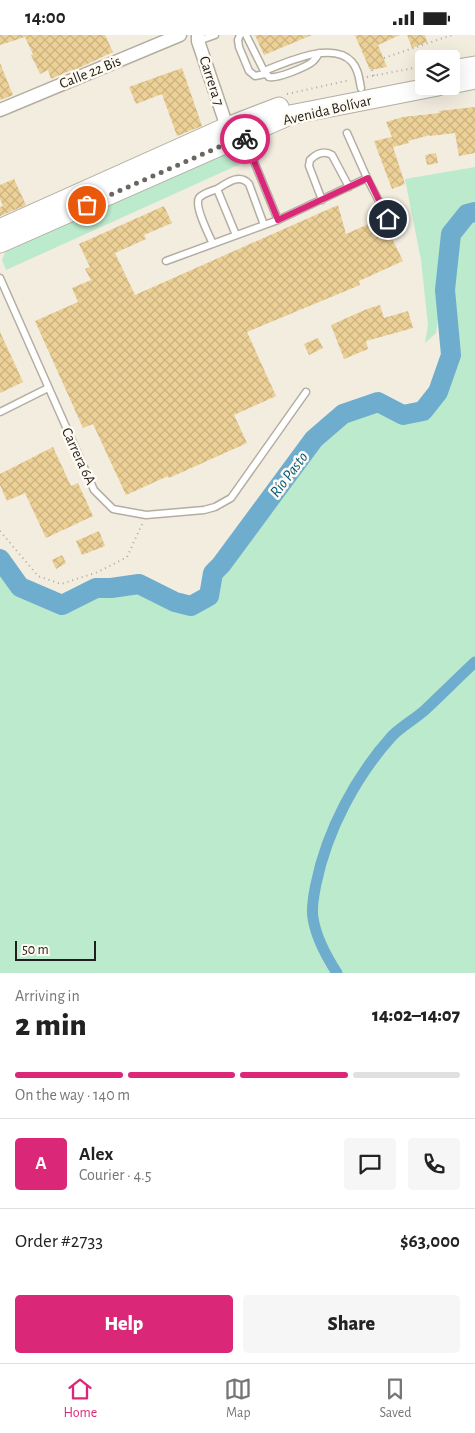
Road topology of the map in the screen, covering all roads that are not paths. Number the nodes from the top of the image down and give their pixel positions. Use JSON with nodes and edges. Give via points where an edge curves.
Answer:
{"nodes":[{"id":1,"x":180,"y":35,"type":"edge"},
{"id":2,"x":214,"y":35,"type":"edge"},
{"id":3,"x":240,"y":35,"type":"edge"},
{"id":4,"x":246,"y":35,"type":"edge"},
{"id":5,"x":198,"y":38,"type":"edge"},
{"id":6,"x":475,"y":65,"type":"edge"},
{"id":7,"x":460,"y":68,"type":"edge"},
{"id":8,"x":264,"y":73,"type":"junction"},
{"id":9,"x":415,"y":77,"type":"edge"},
{"id":10,"x":475,"y":79,"type":"edge"},
{"id":11,"x":365,"y":81,"type":"junction"},
{"id":12,"x":460,"y":82,"type":"edge"},
{"id":13,"x":415,"y":91,"type":"edge"},
{"id":14,"x":0,"y":109,"type":"edge"},
{"id":15,"x":235,"y":131,"type":"junction"},
{"id":16,"x":347,"y":133,"type":"dead end"},
{"id":17,"x":368,"y":178,"type":"junction"},
{"id":18,"x":349,"y":187,"type":"junction"},
{"id":19,"x":217,"y":189,"type":"junction"},
{"id":20,"x":322,"y":199,"type":"junction"},
{"id":21,"x":278,"y":220,"type":"junction"},
{"id":22,"x":264,"y":225,"type":"junction"},
{"id":23,"x":0,"y":229,"type":"edge"},
{"id":24,"x":394,"y":232,"type":"dead end"},
{"id":25,"x":236,"y":235,"type":"junction"},
{"id":26,"x":0,"y":243,"type":"edge"},
{"id":27,"x":213,"y":244,"type":"junction"},
{"id":28,"x":166,"y":261,"type":"dead end"},
{"id":29,"x":0,"y":278,"type":"edge"},
{"id":30,"x":48,"y":388,"type":"junction"},
{"id":31,"x":306,"y":392,"type":"dead end"},
{"id":32,"x":0,"y":412,"type":"edge"}],
"edges":[{"from":1,"to":14,"type":"street","name":"Calle 22 Bis"},
{"from":2,"to":5,"type":"lane"},
{"from":3,"to":8,"type":"lane","via":[[238,44],[249,71],[255,76]]},
{"from":4,"to":8,"type":"lane"},
{"from":5,"to":15,"type":"street","name":"Carrera 7"},
{"from":6,"to":7,"type":"main road"},
{"from":8,"to":11,"type":"lane","via":[[275,77],[309,64],[319,53],[332,53],[351,61]]},
{"from":9,"to":11,"type":"main road","name":"Avenida Bolívar"},
{"from":10,"to":12,"type":"main road"},
{"from":11,"to":15,"type":"main road","name":"Avenida Bolívar","via":[[294,101]]},
{"from":13,"to":15,"type":"main road","name":"Avenida Bolívar","via":[[290,115]]},
{"from":15,"to":21,"type":"lane"},
{"from":15,"to":23,"type":"main road","name":"Avenida Bolívar"},
{"from":15,"to":26,"type":"main road","name":"Avenida Bolívar"},
{"from":16,"to":17,"type":"lane"},
{"from":17,"to":18,"type":"lane"},
{"from":17,"to":24,"type":"lane"},
{"from":18,"to":20,"type":"lane"},
{"from":18,"to":20,"type":"lane","via":[[332,155],[317,154],[309,166]]},
{"from":19,"to":22,"type":"lane","via":[[238,179],[245,180]]},
{"from":19,"to":25,"type":"lane"},
{"from":19,"to":27,"type":"lane","via":[[198,199],[199,210]]},
{"from":20,"to":21,"type":"lane"},
{"from":21,"to":22,"type":"lane"},
{"from":22,"to":25,"type":"lane"},
{"from":25,"to":27,"type":"lane"},
{"from":27,"to":28,"type":"lane"},
{"from":29,"to":30,"type":"lane","name":"Carrera 6A"},
{"from":30,"to":31,"type":"lane","name":"Carrera 6A","via":[[94,490],[113,509],[146,515],[215,507],[231,498]]},
{"from":30,"to":32,"type":"lane"}]}
